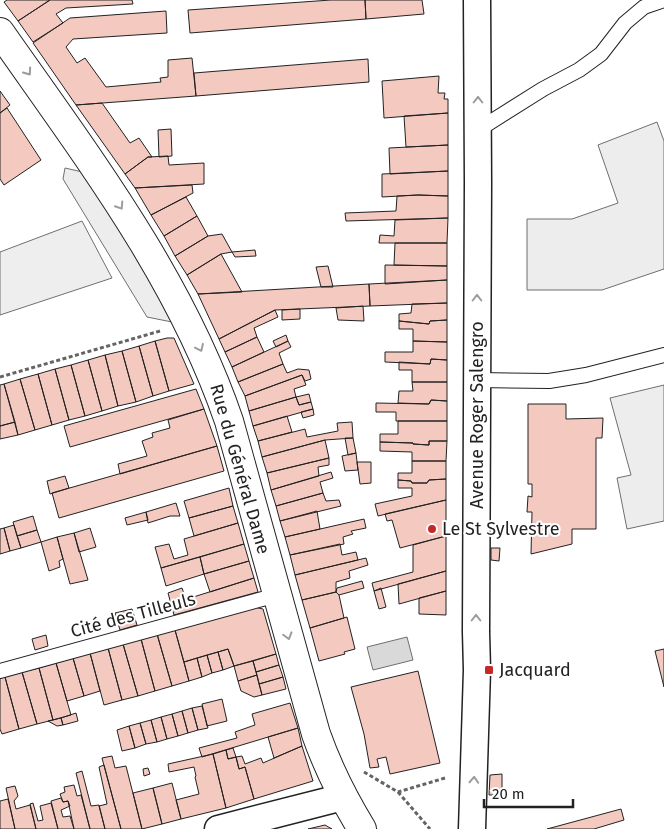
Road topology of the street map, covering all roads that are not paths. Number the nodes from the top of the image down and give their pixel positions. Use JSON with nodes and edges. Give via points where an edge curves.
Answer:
{"nodes":[{"id":1,"x":477,"y":0,"type":"edge"},
{"id":2,"x":664,"y":0,"type":"edge"},
{"id":3,"x":0,"y":32,"type":"edge"},
{"id":4,"x":478,"y":130,"type":"junction"},
{"id":5,"x":664,"y":355,"type":"edge"},
{"id":6,"x":477,"y":380,"type":"junction"},
{"id":7,"x":276,"y":595,"type":"junction"},
{"id":8,"x":0,"y":671,"type":"edge"},
{"id":9,"x":343,"y":797,"type":"junction"},
{"id":10,"x":218,"y":829,"type":"edge"},
{"id":11,"x":362,"y":829,"type":"edge"},
{"id":12,"x":472,"y":829,"type":"edge"}],
"edges":[{"from":4,"to":1,"type":"street","name":"Avenue Roger Salengro","one_way":true},
{"from":2,"to":4,"type":"lane","via":[[644,6],[625,23],[601,54]]},
{"from":3,"to":7,"type":"street","name":"Rue du Général Dame","one_way":true,"via":[[130,220],[188,323],[216,382],[229,421]]},
{"from":6,"to":4,"type":"street","name":"Avenue Roger Salengro","one_way":true},
{"from":5,"to":6,"type":"lane","via":[[549,381]]},
{"from":12,"to":6,"type":"street","name":"Avenue Roger Salengro","one_way":true,"via":[[477,670]]},
{"from":7,"to":8,"type":"lane","name":"Cité des Tilleuls"},
{"from":7,"to":9,"type":"street","name":"Rue du Général Dame","one_way":true,"via":[[316,734]]},
{"from":9,"to":10,"type":"street"},
{"from":9,"to":11,"type":"street","name":"Rue du Général Dame"}]}
